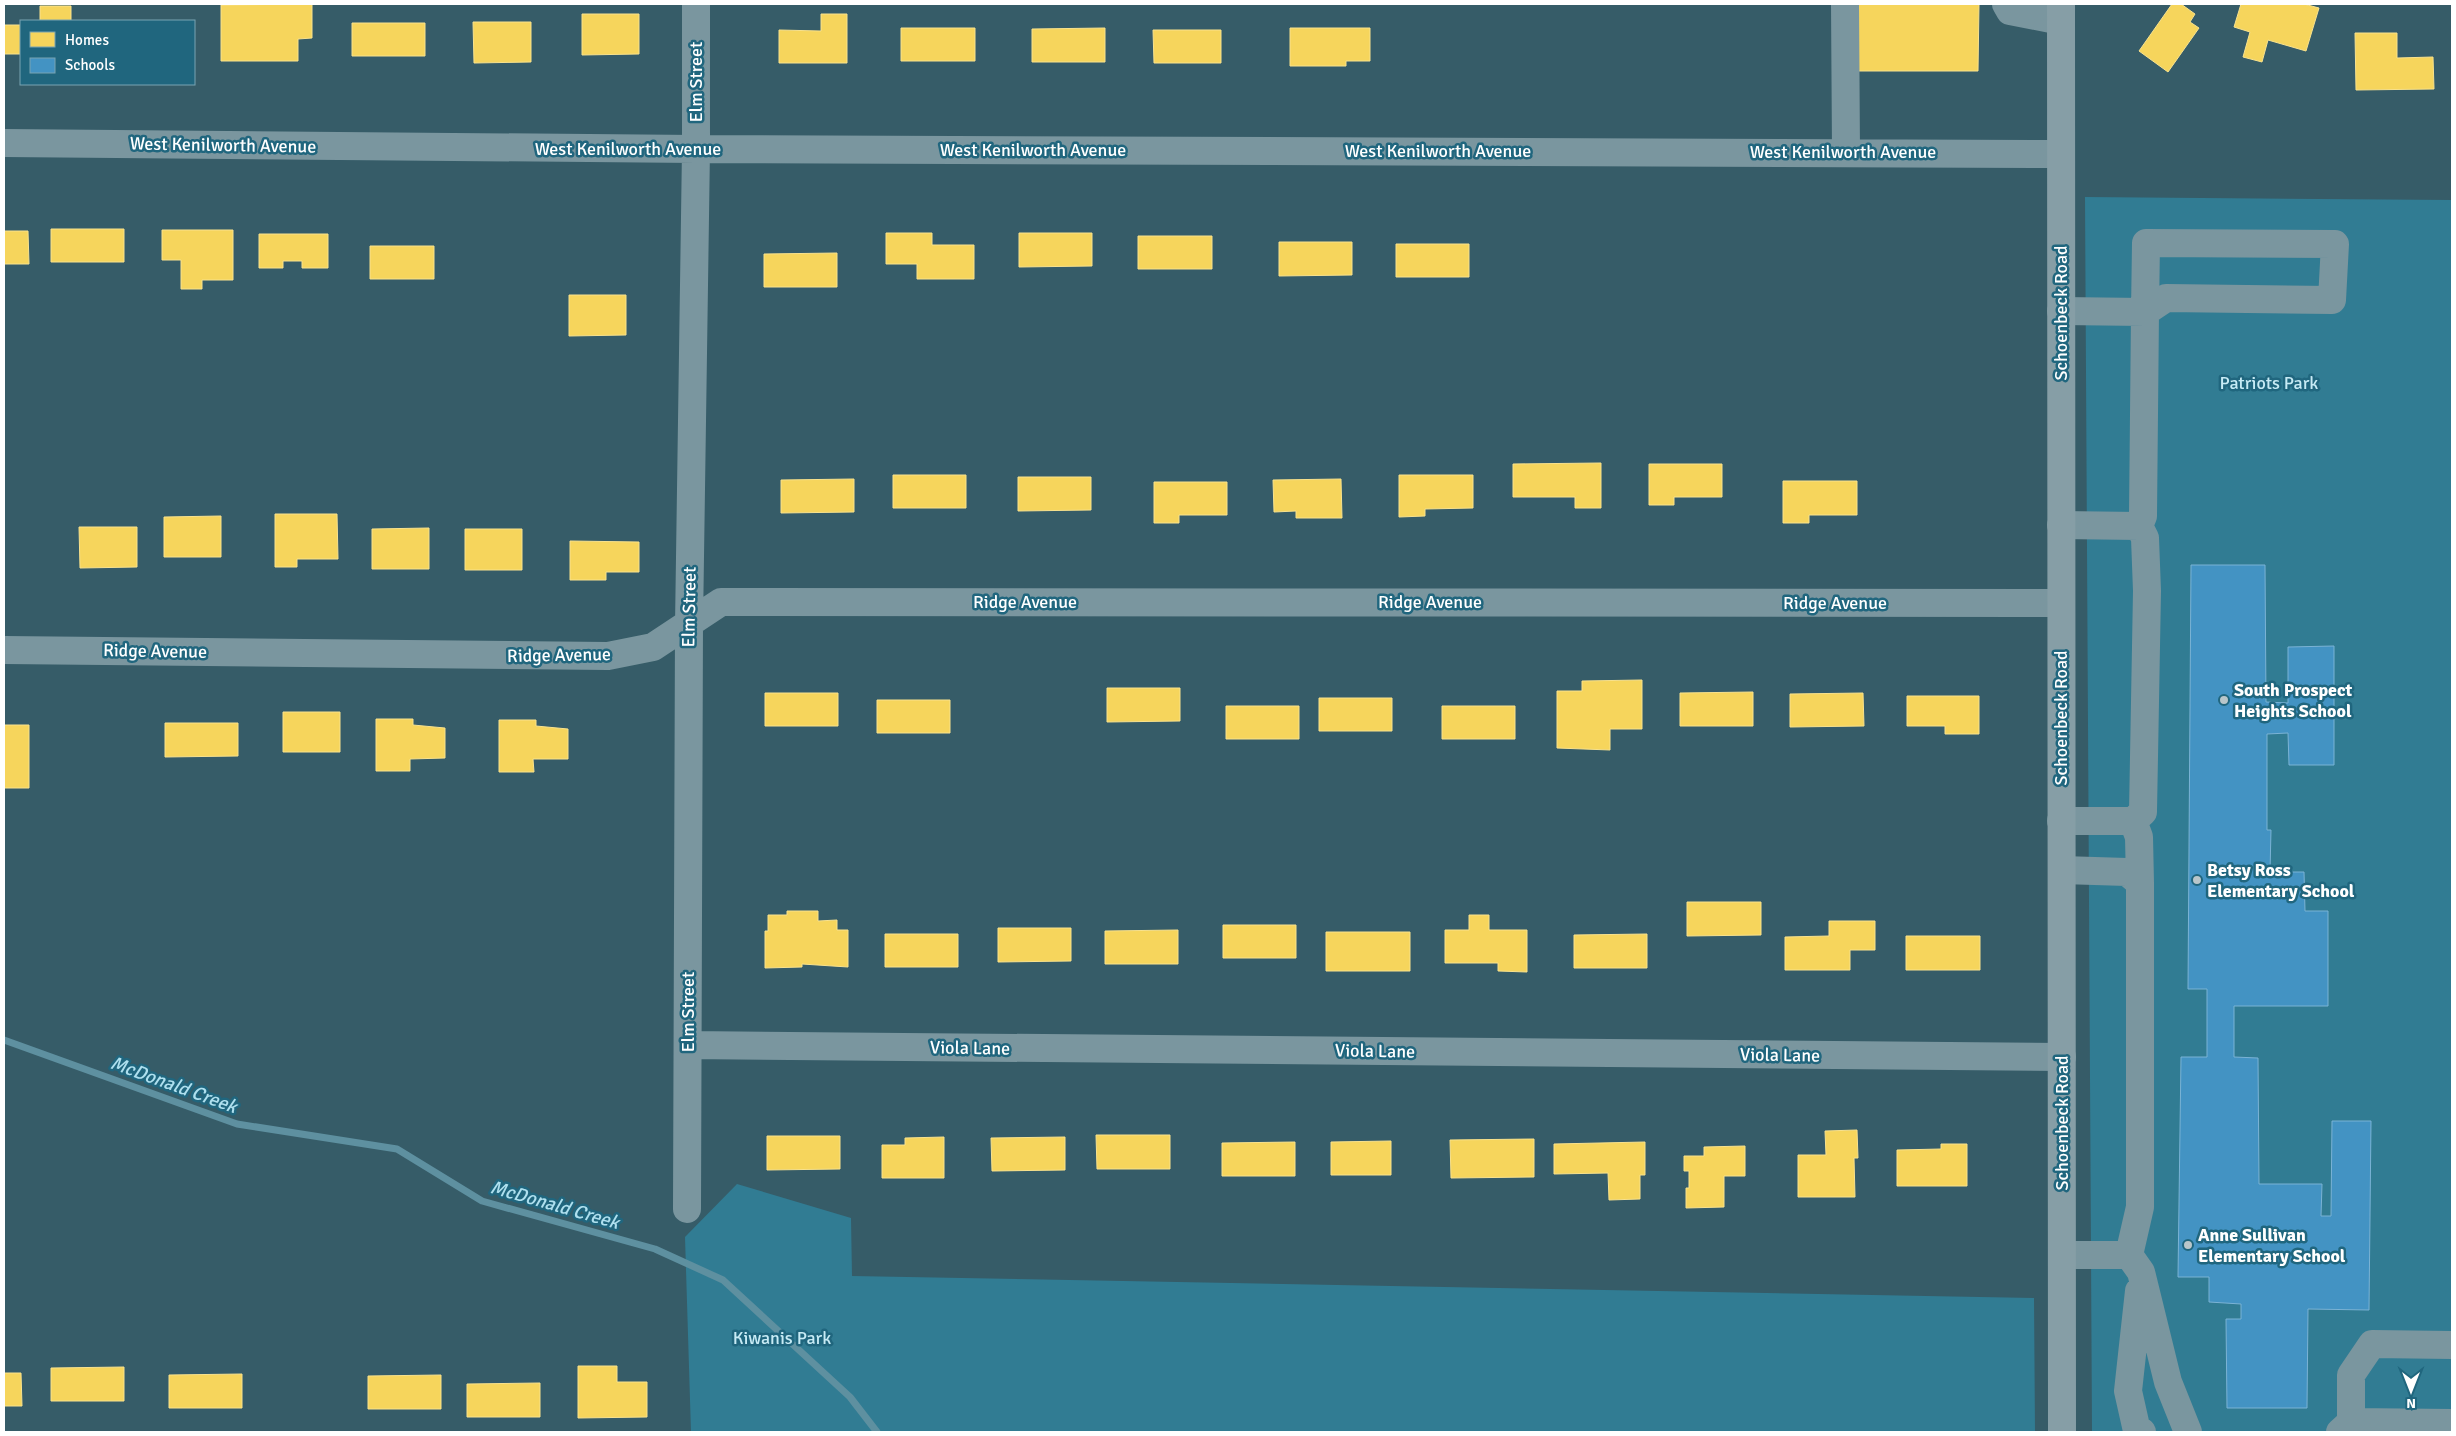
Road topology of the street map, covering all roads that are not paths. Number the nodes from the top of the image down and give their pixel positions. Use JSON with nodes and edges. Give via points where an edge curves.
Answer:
{"nodes":[{"id":1,"x":696,"y":4,"type":"edge"},
{"id":2,"x":1845,"y":4,"type":"edge"},
{"id":3,"x":2006,"y":4,"type":"edge"},
{"id":4,"x":2061,"y":12,"type":"edge"},
{"id":5,"x":4,"y":143,"type":"edge"},
{"id":6,"x":696,"y":149,"type":"junction"},
{"id":7,"x":1846,"y":152,"type":"junction"},
{"id":8,"x":2061,"y":154,"type":"junction"},
{"id":9,"x":2061,"y":311,"type":"junction"},
{"id":10,"x":2145,"y":312,"type":"junction"},
{"id":11,"x":2061,"y":524,"type":"junction"},
{"id":12,"x":2139,"y":526,"type":"junction"},
{"id":13,"x":2061,"y":603,"type":"junction"},
{"id":14,"x":689,"y":625,"type":"junction"},
{"id":15,"x":4,"y":650,"type":"edge"},
{"id":16,"x":2061,"y":821,"type":"junction"},
{"id":17,"x":2133,"y":821,"type":"junction"},
{"id":18,"x":2062,"y":870,"type":"junction"},
{"id":19,"x":2140,"y":883,"type":"junction"},
{"id":20,"x":688,"y":1045,"type":"junction"},
{"id":21,"x":2062,"y":1057,"type":"junction"},
{"id":22,"x":687,"y":1209,"type":"dead end"},
{"id":23,"x":2062,"y":1256,"type":"junction"},
{"id":24,"x":2135,"y":1264,"type":"junction"},
{"id":25,"x":2452,"y":1345,"type":"edge"},
{"id":26,"x":2452,"y":1423,"type":"edge"},
{"id":27,"x":2346,"y":1427,"type":"edge"},
{"id":28,"x":2062,"y":1432,"type":"edge"},
{"id":29,"x":2142,"y":1432,"type":"edge"},
{"id":30,"x":2188,"y":1432,"type":"edge"}],
"edges":[{"from":1,"to":6,"type":"street","name":"Elm Street"},
{"from":2,"to":7,"type":"street"},
{"from":3,"to":4,"type":"street","via":[[2010,11]]},
{"from":4,"to":8,"type":"main road","name":"Schoenbeck Road"},
{"from":5,"to":6,"type":"street","name":"West Kenilworth Avenue"},
{"from":6,"to":7,"type":"street","name":"West Kenilworth Avenue"},
{"from":6,"to":14,"type":"street","name":"Elm Street"},
{"from":7,"to":8,"type":"street","name":"West Kenilworth Avenue"},
{"from":8,"to":9,"type":"main road","name":"Schoenbeck Road"},
{"from":9,"to":10,"type":"street"},
{"from":9,"to":11,"type":"main road","name":"Schoenbeck Road"},
{"from":10,"to":10,"type":"street","via":[[2166,298],[2332,300],[2335,244],[2146,243]]},
{"from":10,"to":12,"type":"street","via":[[2143,516]]},
{"from":11,"to":12,"type":"street"},
{"from":11,"to":13,"type":"main road","name":"Schoenbeck Road"},
{"from":12,"to":17,"type":"street","via":[[2145,538],[2147,591],[2143,812]]},
{"from":13,"to":14,"type":"street","name":"Ridge Avenue","via":[[721,602]]},
{"from":13,"to":16,"type":"main road","name":"Schoenbeck Road"},
{"from":14,"to":15,"type":"street","name":"Ridge Avenue","via":[[653,647],[608,656]]},
{"from":14,"to":20,"type":"street","name":"Elm Street"},
{"from":16,"to":17,"type":"street"},
{"from":16,"to":18,"type":"main road","name":"Schoenbeck Road"},
{"from":17,"to":19,"type":"street","via":[[2139,837]]},
{"from":18,"to":19,"type":"street","via":[[2127,872]]},
{"from":18,"to":21,"type":"main road","name":"Schoenbeck Road"},
{"from":19,"to":24,"type":"street","via":[[2140,1207]]},
{"from":20,"to":21,"type":"street","name":"Viola Lane"},
{"from":20,"to":22,"type":"street","name":"Elm Street"},
{"from":21,"to":23,"type":"main road","name":"Schoenbeck Road"},
{"from":23,"to":24,"type":"street"},
{"from":23,"to":28,"type":"main road","name":"Schoenbeck Road"},
{"from":24,"to":29,"type":"street","via":[[2128,1391],[2137,1431]]},
{"from":24,"to":30,"type":"street","via":[[2168,1382]]},
{"from":25,"to":27,"type":"street","via":[[2372,1344],[2350,1375]]},
{"from":26,"to":27,"type":"street"}]}
